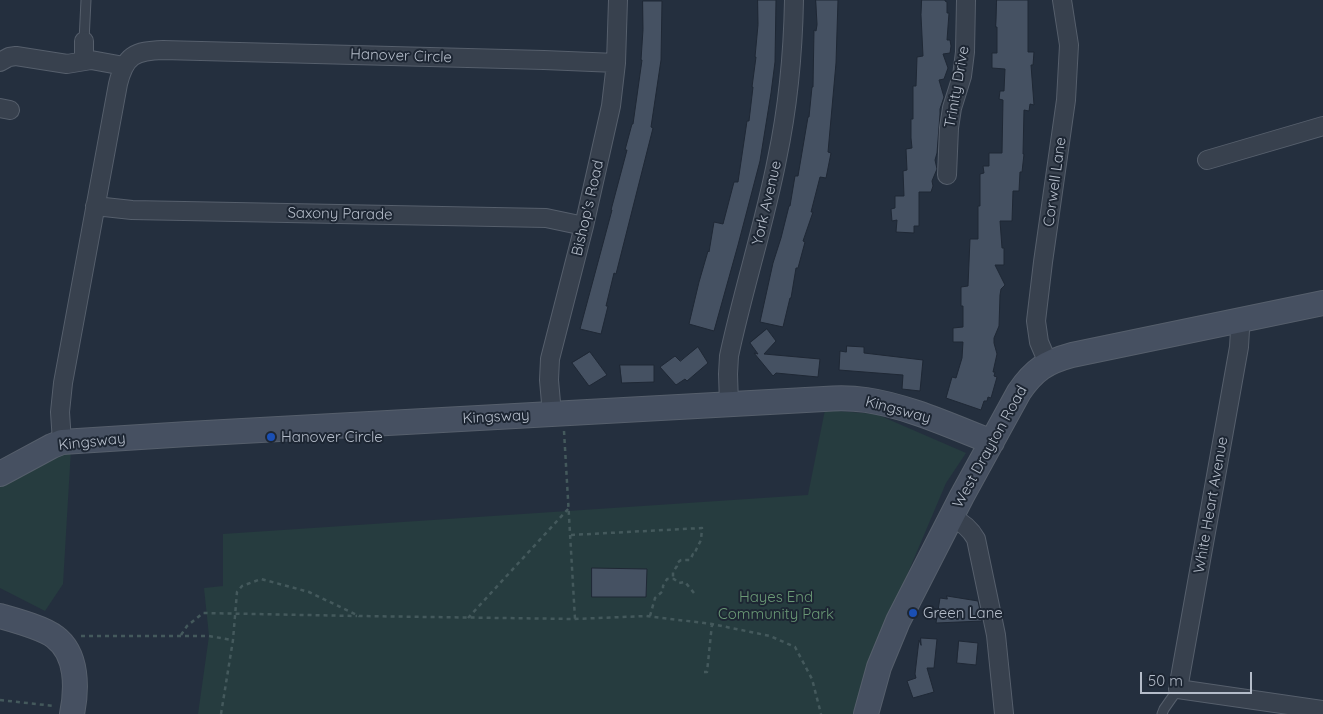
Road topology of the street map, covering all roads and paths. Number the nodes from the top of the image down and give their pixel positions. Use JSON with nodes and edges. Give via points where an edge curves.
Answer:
{"nodes":[{"id":1,"x":86,"y":0,"type":"edge"},
{"id":2,"x":618,"y":0,"type":"edge"},
{"id":3,"x":794,"y":0,"type":"edge"},
{"id":4,"x":966,"y":0,"type":"edge"},
{"id":5,"x":1062,"y":0,"type":"edge"},
{"id":6,"x":84,"y":41,"type":"joint"},
{"id":7,"x":84,"y":61,"type":"junction"},
{"id":8,"x":0,"y":62,"type":"edge"},
{"id":9,"x":616,"y":63,"type":"junction"},
{"id":10,"x":124,"y":66,"type":"junction"},
{"id":11,"x":1323,"y":126,"type":"edge"},
{"id":12,"x":1207,"y":160,"type":"dead end"},
{"id":13,"x":947,"y":175,"type":"dead end"},
{"id":14,"x":95,"y":206,"type":"junction"},
{"id":15,"x":584,"y":226,"type":"junction"},
{"id":16,"x":1323,"y":303,"type":"edge"},
{"id":17,"x":1238,"y":320,"type":"junction"},
{"id":18,"x":1048,"y":363,"type":"junction"},
{"id":19,"x":729,"y":404,"type":"junction"},
{"id":20,"x":557,"y":414,"type":"junction"},
{"id":21,"x":62,"y":442,"type":"junction"},
{"id":22,"x":992,"y":442,"type":"junction"},
{"id":23,"x":0,"y":474,"type":"edge"},
{"id":24,"x":569,"y":508,"type":"junction"},
{"id":25,"x":951,"y":517,"type":"junction"},
{"id":26,"x":570,"y":535,"type":"junction"},
{"id":27,"x":673,"y":579,"type":"junction"},
{"id":28,"x":694,"y":593,"type":"dead end"},
{"id":29,"x":235,"y":614,"type":"junction"},
{"id":30,"x":0,"y":616,"type":"edge"},
{"id":31,"x":359,"y":616,"type":"junction"},
{"id":32,"x":650,"y":616,"type":"junction"},
{"id":33,"x":468,"y":618,"type":"junction"},
{"id":34,"x":576,"y":619,"type":"junction"},
{"id":35,"x":712,"y":624,"type":"junction"},
{"id":36,"x":181,"y":635,"type":"junction"},
{"id":37,"x":54,"y":636,"type":"junction"},
{"id":38,"x":233,"y":640,"type":"junction"},
{"id":39,"x":704,"y":672,"type":"dead end"},
{"id":40,"x":1178,"y":689,"type":"junction"},
{"id":41,"x":0,"y":700,"type":"edge"},
{"id":42,"x":1323,"y":710,"type":"edge"},
{"id":43,"x":73,"y":712,"type":"edge"},
{"id":44,"x":221,"y":714,"type":"edge"},
{"id":45,"x":821,"y":714,"type":"edge"},
{"id":46,"x":866,"y":714,"type":"edge"},
{"id":47,"x":1004,"y":714,"type":"edge"},
{"id":48,"x":1162,"y":714,"type":"edge"}],
"edges":[{"from":1,"to":6,"type":"lane"},
{"from":2,"to":9,"type":"street","name":"Bishop's Road"},
{"from":3,"to":19,"type":"street","name":"York Avenue","via":[[783,131],[770,196],[730,350]]},
{"from":4,"to":13,"type":"street","name":"Trinity Drive","via":[[966,52],[951,115]]},
{"from":5,"to":18,"type":"street","name":"Corwell Lane","via":[[1069,45],[1067,91],[1036,321],[1039,342]]},
{"from":6,"to":7,"type":"street"},
{"from":7,"to":8,"type":"street","via":[[67,64],[16,56]]},
{"from":7,"to":10,"type":"street"},
{"from":9,"to":10,"type":"street","name":"Hanover Circle","via":[[152,50],[136,53]]},
{"from":9,"to":15,"type":"street","name":"Bishop's Road","via":[[611,106]]},
{"from":10,"to":14,"type":"street"},
{"from":11,"to":12,"type":"street"},
{"from":14,"to":15,"type":"street","name":"Saxony Parade","via":[[132,210],[546,218]]},
{"from":14,"to":21,"type":"street","via":[[62,393]]},
{"from":15,"to":20,"type":"street","name":"Bishop's Road","via":[[550,359],[549,380]]},
{"from":16,"to":17,"type":"street","name":"West Drayton Road"},
{"from":17,"to":18,"type":"street","name":"West Drayton Road","via":[[1096,349]]},
{"from":17,"to":40,"type":"street","name":"White Heart Avenue","via":[[1239,347]]},
{"from":18,"to":22,"type":"street","name":"West Drayton Road","via":[[1025,384]]},
{"from":19,"to":20,"type":"street","name":"Kingsway"},
{"from":19,"to":22,"type":"street","name":"Kingsway","via":[[824,398],[868,400],[911,411]]},
{"from":20,"to":21,"type":"street","name":"Kingsway"},
{"from":20,"to":24,"type":"path"},
{"from":21,"to":23,"type":"street","name":"Kingsway"},
{"from":22,"to":25,"type":"street","name":"West Drayton Road"},
{"from":24,"to":26,"type":"path"},
{"from":24,"to":33,"type":"path"},
{"from":25,"to":46,"type":"street","name":"West Drayton Road","via":[[888,643]]},
{"from":25,"to":47,"type":"street","via":[[967,526],[976,539],[996,635]]},
{"from":26,"to":27,"type":"path","via":[[702,528],[695,554],[690,560],[677,563]]},
{"from":26,"to":34,"type":"path"},
{"from":27,"to":28,"type":"path","via":[[685,582]]},
{"from":27,"to":32,"type":"path","via":[[667,580],[663,591],[655,598]]},
{"from":29,"to":31,"type":"path"},
{"from":29,"to":31,"type":"path","via":[[237,592],[242,586],[261,579],[309,592]]},
{"from":29,"to":36,"type":"path","via":[[203,614]]},
{"from":29,"to":38,"type":"path"},
{"from":30,"to":37,"type":"street"},
{"from":31,"to":33,"type":"path"},
{"from":32,"to":34,"type":"path"},
{"from":32,"to":35,"type":"path"},
{"from":33,"to":34,"type":"path"},
{"from":35,"to":39,"type":"path","via":[[707,672]]},
{"from":35,"to":45,"type":"path","via":[[770,636],[796,647],[812,679]]},
{"from":36,"to":37,"type":"path"},
{"from":36,"to":38,"type":"path"},
{"from":37,"to":43,"type":"street","via":[[64,646],[71,662]]},
{"from":38,"to":44,"type":"path"},
{"from":40,"to":42,"type":"street"},
{"from":40,"to":48,"type":"lane"},
{"from":41,"to":43,"type":"path"}]}
